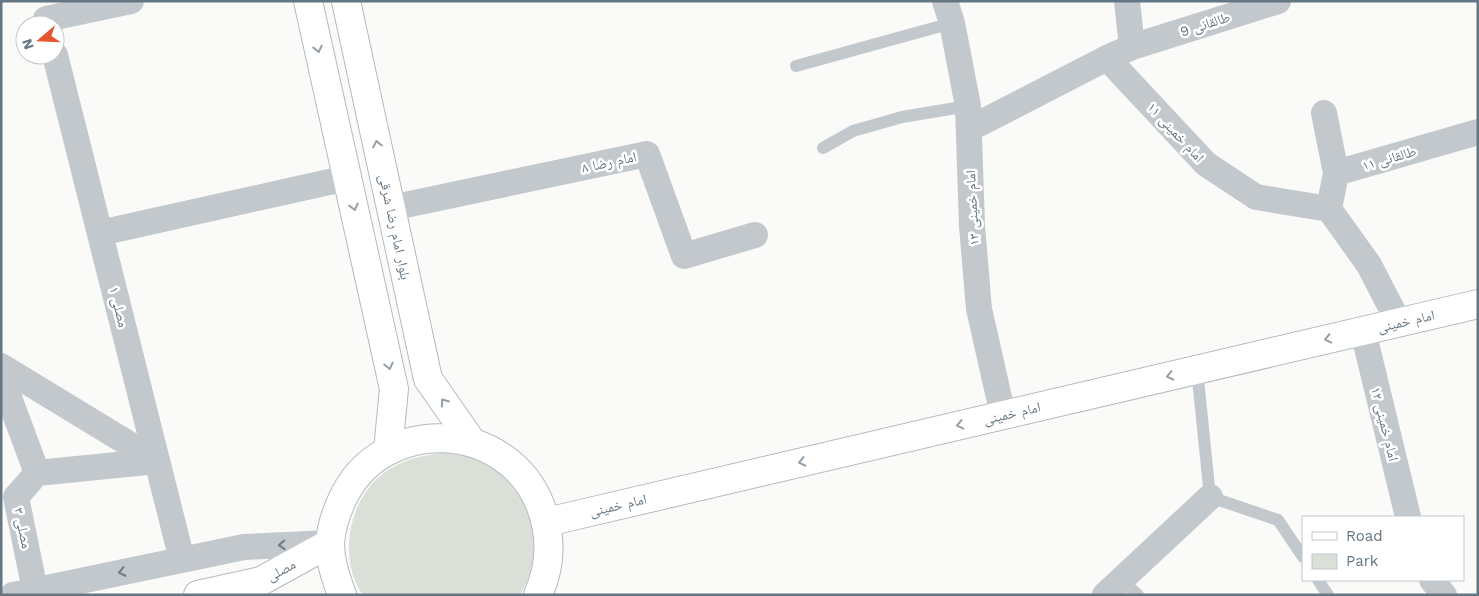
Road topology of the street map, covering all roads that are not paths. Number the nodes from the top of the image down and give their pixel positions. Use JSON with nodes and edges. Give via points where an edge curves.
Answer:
{"nodes":[{"id":1,"x":131,"y":1,"type":"edge"},
{"id":2,"x":308,"y":1,"type":"edge"},
{"id":3,"x":346,"y":1,"type":"edge"},
{"id":4,"x":1127,"y":1,"type":"edge"},
{"id":5,"x":1278,"y":1,"type":"edge"},
{"id":6,"x":949,"y":12,"type":"edge"},
{"id":7,"x":65,"y":18,"type":"edge"},
{"id":8,"x":1132,"y":47,"type":"junction"},
{"id":9,"x":1106,"y":58,"type":"junction"},
{"id":10,"x":58,"y":65,"type":"edge"},
{"id":11,"x":796,"y":66,"type":"dead end"},
{"id":12,"x":1324,"y":113,"type":"dead end"},
{"id":13,"x":968,"y":118,"type":"junction"},
{"id":14,"x":1478,"y":132,"type":"edge"},
{"id":15,"x":823,"y":148,"type":"dead end"},
{"id":16,"x":1336,"y":173,"type":"junction"},
{"id":17,"x":347,"y":178,"type":"junction"},
{"id":18,"x":391,"y":208,"type":"junction"},
{"id":19,"x":1330,"y":209,"type":"junction"},
{"id":20,"x":100,"y":233,"type":"junction"},
{"id":21,"x":756,"y":235,"type":"dead end"},
{"id":22,"x":1478,"y":304,"type":"edge"},
{"id":23,"x":1399,"y":323,"type":"junction"},
{"id":24,"x":1363,"y":331,"type":"junction"},
{"id":25,"x":1,"y":366,"type":"edge"},
{"id":26,"x":1197,"y":369,"type":"junction"},
{"id":27,"x":1,"y":376,"type":"edge"},
{"id":28,"x":1003,"y":415,"type":"junction"},
{"id":29,"x":472,"y":442,"type":"junction"},
{"id":30,"x":388,"y":450,"type":"junction"},
{"id":31,"x":157,"y":460,"type":"junction"},
{"id":32,"x":37,"y":473,"type":"junction"},
{"id":33,"x":1210,"y":497,"type":"junction"},
{"id":34,"x":1408,"y":516,"type":"edge"},
{"id":35,"x":546,"y":522,"type":"junction"},
{"id":36,"x":330,"y":543,"type":"junction"},
{"id":37,"x":1302,"y":556,"type":"edge"},
{"id":38,"x":182,"y":560,"type":"junction"},
{"id":39,"x":1319,"y":581,"type":"edge"},
{"id":40,"x":1433,"y":581,"type":"edge"},
{"id":41,"x":1121,"y":590,"type":"edge"},
{"id":42,"x":24,"y":592,"type":"edge"},
{"id":43,"x":198,"y":595,"type":"edge"},
{"id":44,"x":342,"y":595,"type":"edge"},
{"id":45,"x":538,"y":595,"type":"edge"},
{"id":46,"x":1328,"y":595,"type":"edge"},
{"id":47,"x":1444,"y":595,"type":"edge"}],
"edges":[{"from":1,"to":7,"type":"street"},
{"from":2,"to":17,"type":"main road","one_way":true},
{"from":18,"to":3,"type":"main road","name":"بلوار امام رضا شرقی","one_way":true},
{"from":4,"to":8,"type":"street"},
{"from":5,"to":8,"type":"street","name":"طالقانی 9"},
{"from":6,"to":11,"type":"lane"},
{"from":6,"to":13,"type":"street","name":"امام خمینی ۱۳"},
{"from":8,"to":9,"type":"street","name":"طالقانی 9"},
{"from":9,"to":13,"type":"street","name":"طالقانی 9"},
{"from":9,"to":19,"type":"street","name":"امام خمینی ۱۱","via":[[1206,164],[1256,197]]},
{"from":10,"to":20,"type":"street","name":"مصلی ۱"},
{"from":12,"to":16,"type":"street"},
{"from":13,"to":15,"type":"lane","via":[[902,117],[853,131]]},
{"from":13,"to":28,"type":"street","name":"امام خمینی ۱۳","via":[[979,310]]},
{"from":14,"to":16,"type":"street","name":"طالقانی ۱۱"},
{"from":16,"to":19,"type":"street"},
{"from":17,"to":20,"type":"street"},
{"from":17,"to":30,"type":"main road","one_way":true,"via":[[394,389]]},
{"from":18,"to":21,"type":"street","name":"امام رضا ۸","via":[[647,154],[684,256]]},
{"from":29,"to":18,"type":"main road","name":"بلوار امام رضا شرقی","one_way":true,"via":[[428,379]]},
{"from":19,"to":23,"type":"street","via":[[1369,265]]},
{"from":20,"to":31,"type":"street","name":"مصلی ۱"},
{"from":22,"to":23,"type":"main road","name":"امام خمینی"},
{"from":23,"to":24,"type":"main road","name":"امام خمینی"},
{"from":24,"to":26,"type":"main road","name":"امام خمینی","one_way":true},
{"from":24,"to":34,"type":"street","name":"امام خمینی ۱۲"},
{"from":25,"to":31,"type":"street"},
{"from":26,"to":28,"type":"main road","name":"امام خمینی","one_way":true},
{"from":26,"to":33,"type":"lane"},
{"from":27,"to":32,"type":"street"},
{"from":28,"to":35,"type":"main road","name":"امام خمینی","one_way":true},
{"from":29,"to":30,"type":"main road","via":[[444,437],[415,440]]},
{"from":29,"to":35,"type":"main road","via":[[498,453],[520,472],[536,495]]},
{"from":30,"to":36,"type":"main road","via":[[365,466],[347,489],[335,515]]},
{"from":31,"to":32,"type":"street"},
{"from":31,"to":38,"type":"street","name":"مصلی ۱"},
{"from":32,"to":42,"type":"street","name":"مصلی ۳","via":[[16,497]]},
{"from":33,"to":37,"type":"lane","via":[[1278,520]]},
{"from":33,"to":41,"type":"street"},
{"from":35,"to":45,"type":"main road","via":[[550,550],[545,579]]},
{"from":36,"to":38,"type":"street","one_way":true,"via":[[244,547]]},
{"from":36,"to":43,"type":"main road","name":"مصلی","via":[[260,581]]},
{"from":36,"to":44,"type":"main road","via":[[333,572]]},
{"from":38,"to":42,"type":"street","one_way":true},
{"from":39,"to":46,"type":"lane"},
{"from":40,"to":47,"type":"street"}]}
